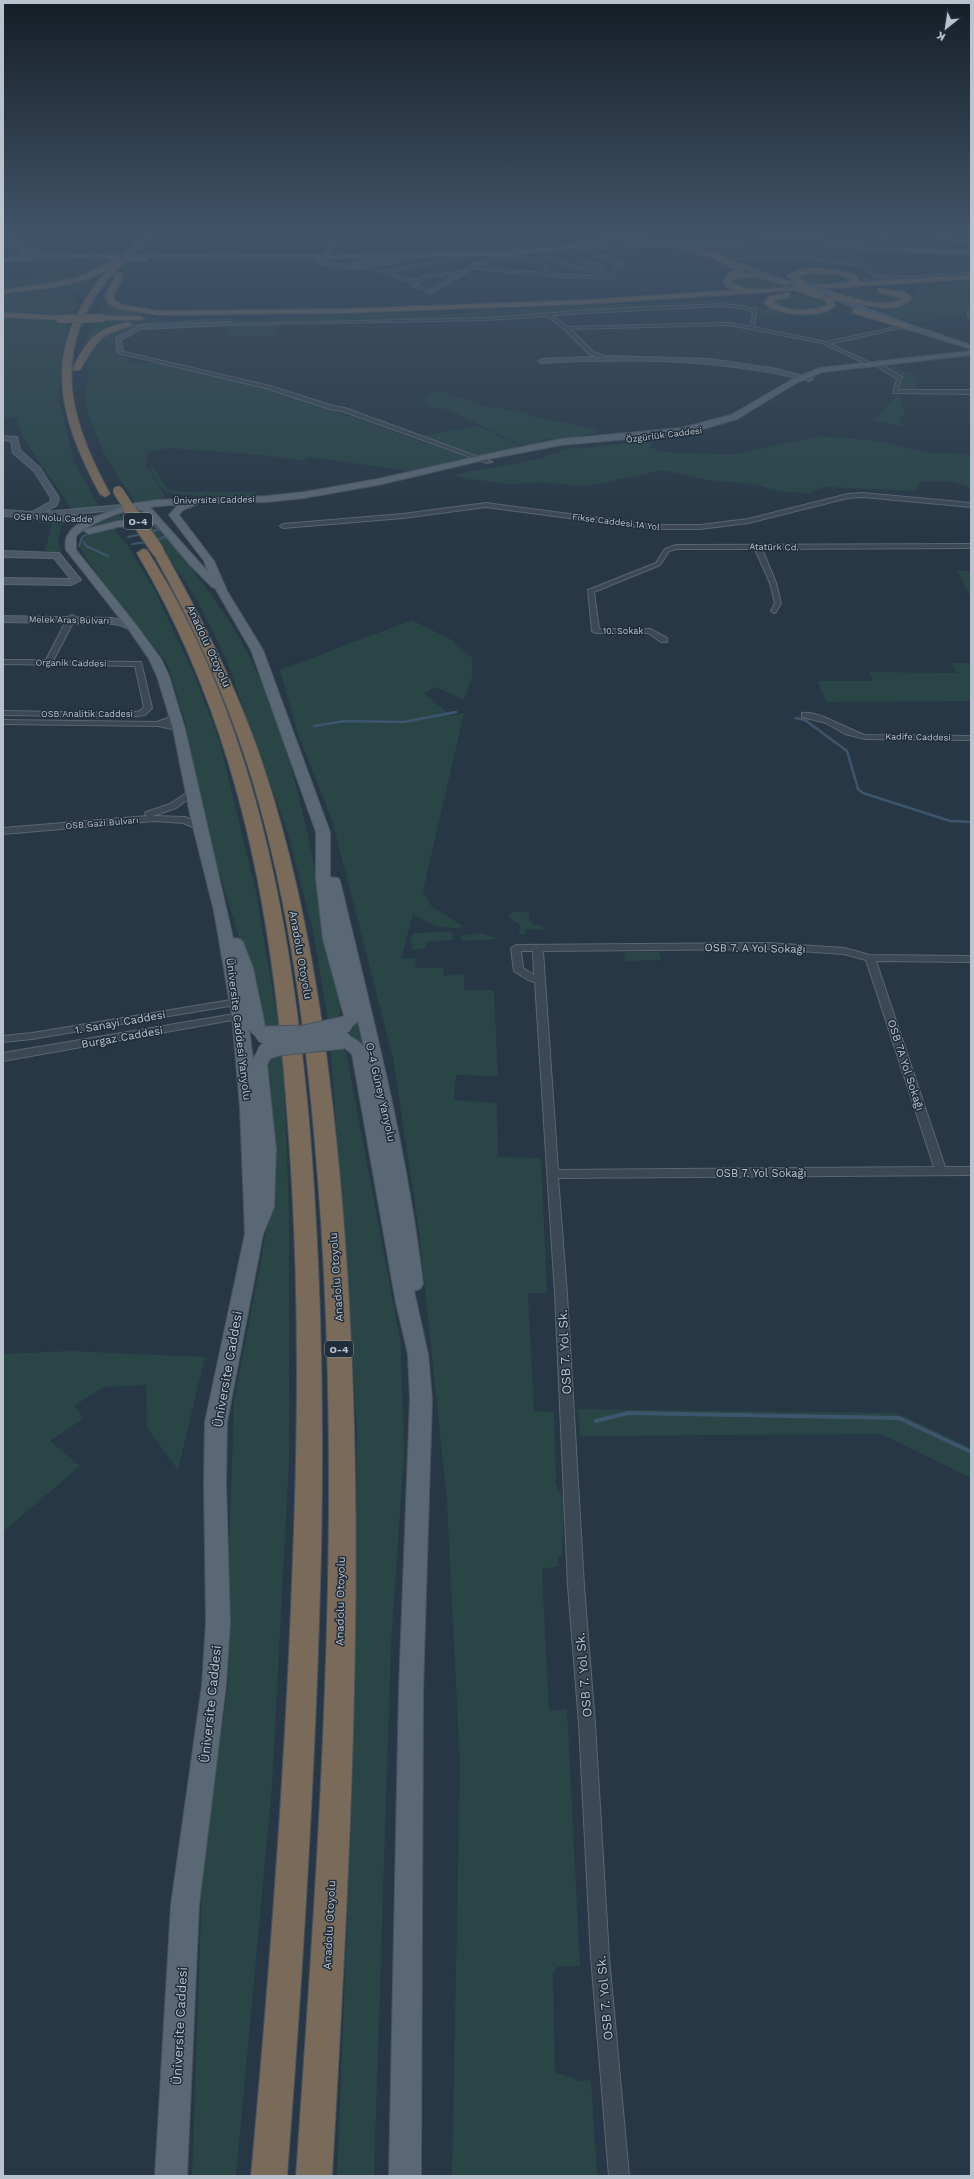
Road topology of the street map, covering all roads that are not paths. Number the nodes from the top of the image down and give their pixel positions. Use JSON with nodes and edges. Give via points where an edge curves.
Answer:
{"nodes":[{"id":1,"x":79,"y":335,"type":"joint"},
{"id":2,"x":100,"y":335,"type":"edge"},
{"id":3,"x":126,"y":335,"type":"edge"},
{"id":4,"x":573,"y":335,"type":"edge"},
{"id":5,"x":783,"y":335,"type":"edge"},
{"id":6,"x":862,"y":335,"type":"edge"},
{"id":7,"x":937,"y":335,"type":"edge"},
{"id":8,"x":826,"y":344,"type":"junction"},
{"id":9,"x":971,"y":346,"type":"edge"},
{"id":10,"x":120,"y":352,"type":"joint"},
{"id":11,"x":971,"y":354,"type":"edge"},
{"id":12,"x":605,"y":358,"type":"junction"},
{"id":13,"x":951,"y":358,"type":"junction"},
{"id":14,"x":971,"y":360,"type":"edge"},
{"id":15,"x":541,"y":361,"type":"dead end"},
{"id":16,"x":869,"y":364,"type":"junction"},
{"id":17,"x":880,"y":366,"type":"junction"},
{"id":18,"x":806,"y":378,"type":"junction"},
{"id":19,"x":971,"y":392,"type":"edge"},
{"id":20,"x":3,"y":438,"type":"edge"},
{"id":21,"x":92,"y":443,"type":"dead end"},
{"id":22,"x":100,"y":461,"type":"dead end"},
{"id":23,"x":483,"y":461,"type":"junction"},
{"id":24,"x":111,"y":480,"type":"dead end"},
{"id":25,"x":197,"y":503,"type":"junction"},
{"id":26,"x":971,"y":504,"type":"edge"},
{"id":27,"x":137,"y":506,"type":"junction"},
{"id":28,"x":39,"y":513,"type":"junction"},
{"id":29,"x":3,"y":514,"type":"edge"},
{"id":30,"x":23,"y":516,"type":"junction"},
{"id":31,"x":58,"y":518,"type":"junction"},
{"id":32,"x":95,"y":520,"type":"junction"},
{"id":33,"x":164,"y":526,"type":"junction"},
{"id":34,"x":283,"y":526,"type":"dead end"},
{"id":35,"x":142,"y":545,"type":"junction"},
{"id":36,"x":971,"y":546,"type":"edge"},
{"id":37,"x":758,"y":548,"type":"junction"},
{"id":38,"x":3,"y":554,"type":"edge"},
{"id":39,"x":74,"y":556,"type":"junction"},
{"id":40,"x":3,"y":581,"type":"edge"},
{"id":41,"x":222,"y":591,"type":"junction"},
{"id":42,"x":590,"y":591,"type":"joint"},
{"id":43,"x":116,"y":607,"type":"junction"},
{"id":44,"x":774,"y":611,"type":"dead end"},
{"id":45,"x":3,"y":615,"type":"edge"},
{"id":46,"x":3,"y":619,"type":"edge"},
{"id":47,"x":71,"y":619,"type":"junction"},
{"id":48,"x":133,"y":628,"type":"junction"},
{"id":49,"x":664,"y":640,"type":"dead end"},
{"id":50,"x":3,"y":662,"type":"edge"},
{"id":51,"x":49,"y":662,"type":"junction"},
{"id":52,"x":138,"y":664,"type":"joint"},
{"id":53,"x":174,"y":712,"type":"junction"},
{"id":54,"x":3,"y":713,"type":"edge"},
{"id":55,"x":805,"y":715,"type":"dead end"},
{"id":56,"x":3,"y":722,"type":"edge"},
{"id":57,"x":158,"y":724,"type":"junction"},
{"id":58,"x":179,"y":729,"type":"junction"},
{"id":59,"x":971,"y":738,"type":"edge"},
{"id":60,"x":192,"y":792,"type":"junction"},
{"id":61,"x":3,"y":825,"type":"edge"},
{"id":62,"x":200,"y":827,"type":"junction"},
{"id":63,"x":3,"y":831,"type":"edge"},
{"id":64,"x":323,"y":832,"type":"junction"},
{"id":65,"x":221,"y":911,"type":"junction"},
{"id":66,"x":538,"y":948,"type":"junction"},
{"id":67,"x":870,"y":958,"type":"junction"},
{"id":68,"x":971,"y":959,"type":"edge"},
{"id":69,"x":539,"y":979,"type":"junction"},
{"id":70,"x":239,"y":1009,"type":"junction"},
{"id":71,"x":344,"y":1033,"type":"junction"},
{"id":72,"x":3,"y":1039,"type":"edge"},
{"id":73,"x":265,"y":1043,"type":"junction"},
{"id":74,"x":3,"y":1057,"type":"edge"},
{"id":75,"x":971,"y":1171,"type":"edge"},
{"id":76,"x":941,"y":1172,"type":"junction"},
{"id":77,"x":552,"y":1174,"type":"junction"},
{"id":78,"x":254,"y":1234,"type":"junction"},
{"id":79,"x":418,"y":1354,"type":"junction"},
{"id":80,"x":172,"y":2176,"type":"edge"},
{"id":81,"x":269,"y":2176,"type":"edge"},
{"id":82,"x":314,"y":2176,"type":"edge"},
{"id":83,"x":405,"y":2176,"type":"edge"},
{"id":84,"x":619,"y":2176,"type":"edge"}],
"edges":[{"from":1,"to":2,"type":"highway","number":"O-4","via":[[76,371],[94,339]]},
{"from":1,"to":35,"type":"highway","number":"O-4","via":[[66,364],[68,407],[78,443],[104,494]]},
{"from":3,"to":10,"type":"street","via":[[118,339]]},
{"from":4,"to":12,"type":"street","via":[[591,353]]},
{"from":5,"to":8,"type":"street"},
{"from":6,"to":8,"type":"street"},
{"from":7,"to":9,"type":"main road"},
{"from":8,"to":16,"type":"street"},
{"from":10,"to":23,"type":"street","via":[[268,388]]},
{"from":11,"to":13,"type":"main road"},
{"from":12,"to":15,"type":"street"},
{"from":12,"to":18,"type":"street","via":[[696,359],[733,363]]},
{"from":13,"to":14,"type":"main road"},
{"from":13,"to":16,"type":"main road","name":"Özgürlük Caddesi"},
{"from":13,"to":17,"type":"main road","name":"Özgürlük Caddesi"},
{"from":16,"to":18,"type":"main road","name":"Özgürlük Caddesi","via":[[837,367]]},
{"from":17,"to":18,"type":"main road","name":"Özgürlük Caddesi","via":[[839,370]]},
{"from":17,"to":19,"type":"street","via":[[900,378],[895,392]]},
{"from":18,"to":23,"type":"main road","name":"Özgürlük Caddesi","via":[[749,416],[709,430],[674,436],[576,444]]},
{"from":20,"to":28,"type":"street","via":[[14,439],[16,451],[37,470],[55,498],[54,503]]},
{"from":21,"to":22,"type":"highway"},
{"from":23,"to":25,"type":"main road","name":"Üniversite Caddesi","via":[[319,497],[266,503]]},
{"from":23,"to":27,"type":"main road","name":"Üniversite Caddesi","via":[[305,496],[261,500],[176,500]]},
{"from":24,"to":35,"type":"highway","number":"O-4","bridge":true},
{"from":25,"to":27,"type":"main road","name":"OSB 1 Nolu Cadde"},
{"from":25,"to":41,"type":"main road","via":[[180,508],[174,515],[209,561]]},
{"from":26,"to":34,"type":"street","name":"Fikse Caddesi 1A Yol","via":[[848,496],[748,521],[700,527],[646,527],[486,505],[403,516]]},
{"from":27,"to":28,"type":"street","name":"OSB 1 Nolu Cadde"},
{"from":27,"to":32,"type":"main road","name":"Üniversite Caddesi"},
{"from":27,"to":33,"type":"main road","via":[[150,510]]},
{"from":28,"to":30,"type":"street"},
{"from":29,"to":30,"type":"street","name":"OSB 1 Nolu Cadde"},
{"from":30,"to":31,"type":"street","name":"OSB 1 Nolu Cadde"},
{"from":31,"to":32,"type":"main road","name":"OSB 1 Nolu Cadde"},
{"from":31,"to":39,"type":"main road","via":[[66,522],[63,535],[65,548]]},
{"from":32,"to":39,"type":"main road","name":"Üniversite Caddesi","via":[[76,529],[71,536],[69,546]]},
{"from":33,"to":39,"type":"main road","via":[[146,521],[96,529],[77,539]]},
{"from":33,"to":41,"type":"main road","via":[[194,563]]},
{"from":35,"to":81,"type":"highway","name":"Anadolu Otoyolu","number":"O-4","via":[[197,654],[222,716],[251,813],[275,921],[301,1142],[308,1283],[310,1396],[305,1630],[291,1897]]},
{"from":35,"to":82,"type":"highway","name":"Anadolu Otoyolu","number":"O-4","via":[[176,579],[208,640],[251,746],[278,838],[298,936],[310,1000],[321,1090],[339,1319],[340,1588],[332,1882]]},
{"from":36,"to":37,"type":"street","name":"Atatürk Cd."},
{"from":37,"to":42,"type":"street","name":"Atatürk Cd.","via":[[676,547],[667,550],[658,564]]},
{"from":37,"to":44,"type":"street","via":[[773,583],[778,603]]},
{"from":38,"to":40,"type":"street","via":[[59,557],[76,580]]},
{"from":39,"to":43,"type":"main road","name":"Üniversite Caddesi"},
{"from":41,"to":64,"type":"main road","via":[[257,650]]},
{"from":42,"to":49,"type":"street","name":"10. Sokak","via":[[596,630],[650,631]]},
{"from":43,"to":47,"type":"street","via":[[111,614],[101,617]]},
{"from":43,"to":48,"type":"main road","name":"Üniversite Caddesi"},
{"from":45,"to":47,"type":"street"},
{"from":46,"to":47,"type":"street","name":"Melek Aras Bulvarı"},
{"from":47,"to":48,"type":"street","name":"Melek Aras Bulvarı","via":[[117,622]]},
{"from":47,"to":51,"type":"street"},
{"from":48,"to":53,"type":"main road","name":"Üniversite Caddesi","via":[[155,659]]},
{"from":50,"to":51,"type":"street","name":"Organik Caddesi"},
{"from":51,"to":52,"type":"street","name":"Organik Caddesi"},
{"from":52,"to":54,"type":"street","name":"OSB Analitik Caddesi","via":[[148,708],[142,713]]},
{"from":53,"to":57,"type":"street","via":[[171,719]]},
{"from":53,"to":58,"type":"main road","name":"Üniversite Caddesi"},
{"from":55,"to":59,"type":"street","name":"Kadife Caddesi","via":[[829,721],[848,732],[865,737]]},
{"from":56,"to":57,"type":"street"},
{"from":57,"to":58,"type":"street"},
{"from":58,"to":60,"type":"main road","name":"Üniversite Caddesi Yanyolu"},
{"from":60,"to":61,"type":"street","name":"OSB Gazi Bulvarı","via":[[173,806],[151,814]]},
{"from":60,"to":62,"type":"main road","name":"Üniversite Caddesi Yanyolu"},
{"from":62,"to":63,"type":"street","name":"OSB Gazi Bulvarı","via":[[185,820],[155,818]]},
{"from":62,"to":65,"type":"main road","name":"Üniversite Caddesi Yanyolu"},
{"from":64,"to":71,"type":"main road","via":[[323,879],[331,938],[352,1017]]},
{"from":64,"to":79,"type":"main road","name":"O-4 Güney Yanyolu","via":[[392,1141],[409,1245]]},
{"from":65,"to":70,"type":"main road","name":"Üniversite Caddesi Yanyolu"},
{"from":65,"to":73,"type":"main road","via":[[245,968],[257,1028]]},
{"from":66,"to":67,"type":"street","name":"OSB 7. A Yol Sokağı","via":[[769,946],[844,951]]},
{"from":66,"to":69,"type":"street"},
{"from":66,"to":69,"type":"street","name":"OSB 7. A Yol Sokağı","via":[[516,948],[518,969],[532,978]]},
{"from":67,"to":68,"type":"street","name":"OSB 7. A Yol Sokağı"},
{"from":67,"to":76,"type":"street","name":"OSB 7A Yol Sokağı"},
{"from":69,"to":77,"type":"street"},
{"from":70,"to":72,"type":"street","name":"1. Sanayi Caddesi"},
{"from":70,"to":74,"type":"street","name":"Burgaz Caddesi"},
{"from":70,"to":78,"type":"main road","name":"Üniversite Caddesi Yanyolu","via":[[250,1107]]},
{"from":71,"to":73,"type":"main road","bridge":true,"via":[[278,1047]]},
{"from":71,"to":79,"type":"main road","via":[[360,1053],[406,1304]]},
{"from":73,"to":78,"type":"main road","via":[[259,1065],[266,1149],[265,1207]]},
{"from":75,"to":76,"type":"street","name":"OSB 7. Yol Sokağı"},
{"from":76,"to":77,"type":"street","name":"OSB 7. Yol Sokağı"},
{"from":77,"to":84,"type":"street","name":"OSB 7. Yol Sk.","via":[[600,1957]]},
{"from":78,"to":80,"type":"main road","name":"Üniversite Caddesi","via":[[216,1422],[218,1623],[214,1685],[185,1905]]},
{"from":79,"to":83,"type":"main road","via":[[421,1398],[411,1689]]}]}
